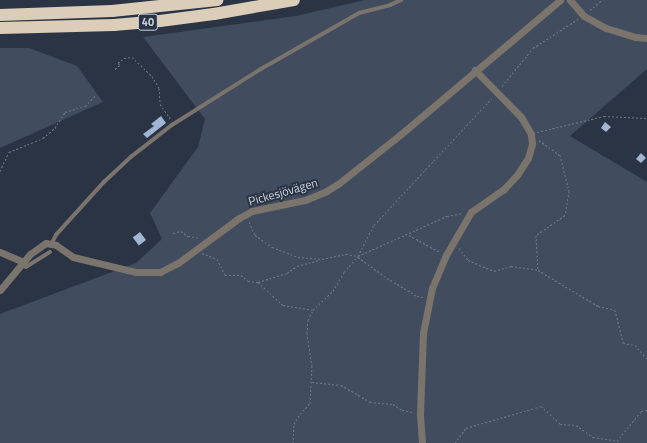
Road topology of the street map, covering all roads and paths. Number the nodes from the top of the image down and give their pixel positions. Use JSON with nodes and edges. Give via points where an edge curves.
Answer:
{"nodes":[{"id":1,"x":217,"y":0,"type":"edge"},
{"id":2,"x":294,"y":0,"type":"edge"},
{"id":3,"x":401,"y":0,"type":"edge"},
{"id":4,"x":560,"y":0,"type":"edge"},
{"id":5,"x":570,"y":0,"type":"edge"},
{"id":6,"x":602,"y":0,"type":"edge"},
{"id":7,"x":0,"y":15,"type":"edge"},
{"id":8,"x":584,"y":16,"type":"junction"},
{"id":9,"x":0,"y":28,"type":"edge"},
{"id":10,"x":647,"y":38,"type":"edge"},
{"id":11,"x":115,"y":69,"type":"dead end"},
{"id":12,"x":475,"y":70,"type":"junction"},
{"id":13,"x":496,"y":93,"type":"junction"},
{"id":14,"x":96,"y":96,"type":"dead end"},
{"id":15,"x":647,"y":118,"type":"edge"},
{"id":16,"x":172,"y":125,"type":"junction"},
{"id":17,"x":531,"y":134,"type":"junction"},
{"id":18,"x":0,"y":170,"type":"edge"},
{"id":19,"x":470,"y":212,"type":"junction"},
{"id":20,"x":246,"y":214,"type":"junction"},
{"id":21,"x":173,"y":233,"type":"dead end"},
{"id":22,"x":409,"y":235,"type":"junction"},
{"id":23,"x":205,"y":242,"type":"junction"},
{"id":24,"x":52,"y":243,"type":"junction"},
{"id":25,"x":452,"y":244,"type":"junction"},
{"id":26,"x":195,"y":250,"type":"junction"},
{"id":27,"x":0,"y":252,"type":"edge"},
{"id":28,"x":50,"y":252,"type":"dead end"},
{"id":29,"x":446,"y":255,"type":"junction"},
{"id":30,"x":358,"y":256,"type":"junction"},
{"id":31,"x":322,"y":259,"type":"junction"},
{"id":32,"x":23,"y":262,"type":"junction"},
{"id":33,"x":538,"y":270,"type":"junction"},
{"id":34,"x":258,"y":282,"type":"junction"},
{"id":35,"x":0,"y":290,"type":"edge"},
{"id":36,"x":430,"y":298,"type":"junction"},
{"id":37,"x":313,"y":310,"type":"junction"},
{"id":38,"x":647,"y":359,"type":"edge"},
{"id":39,"x":312,"y":382,"type":"junction"},
{"id":40,"x":647,"y":410,"type":"edge"},
{"id":41,"x":420,"y":414,"type":"junction"},
{"id":42,"x":292,"y":443,"type":"edge"},
{"id":43,"x":422,"y":443,"type":"edge"},
{"id":44,"x":455,"y":443,"type":"edge"}],
"edges":[{"from":1,"to":7,"type":"highway","number":"40","via":[[112,11]]},
{"from":2,"to":9,"type":"highway","number":"40","via":[[160,21]]},
{"from":3,"to":16,"type":"lane","via":[[390,6],[359,14],[261,68]]},
{"from":4,"to":12,"type":"street","name":"Pickesjövägen"},
{"from":5,"to":8,"type":"street"},
{"from":6,"to":8,"type":"path"},
{"from":8,"to":10,"type":"street","via":[[606,28]]},
{"from":8,"to":13,"type":"path","via":[[533,48]]},
{"from":11,"to":16,"type":"path","via":[[120,66],[118,63],[132,57],[152,76],[159,88],[160,104]]},
{"from":12,"to":13,"type":"street"},
{"from":12,"to":20,"type":"street","name":"Pickesjövägen","via":[[338,184],[305,200]]},
{"from":13,"to":17,"type":"street","via":[[521,117]]},
{"from":13,"to":30,"type":"path","via":[[374,225]]},
{"from":14,"to":18,"type":"path","via":[[85,106],[65,112],[55,128],[44,138],[9,152]]},
{"from":15,"to":17,"type":"path","via":[[604,116]]},
{"from":16,"to":24,"type":"lane","via":[[104,182],[56,234]]},
{"from":17,"to":19,"type":"street","via":[[532,144],[528,158],[517,174],[503,190]]},
{"from":17,"to":33,"type":"path","via":[[560,154],[569,191],[565,215],[536,235]]},
{"from":19,"to":22,"type":"path","via":[[447,216]]},
{"from":19,"to":25,"type":"street"},
{"from":20,"to":23,"type":"street","name":"Pickesjövägen"},
{"from":20,"to":31,"type":"path","via":[[255,235],[272,247],[298,257]]},
{"from":21,"to":23,"type":"path","via":[[181,230],[188,236],[199,236]]},
{"from":22,"to":29,"type":"path"},
{"from":22,"to":30,"type":"path"},
{"from":23,"to":26,"type":"street","name":"Pickesjövägen"},
{"from":24,"to":26,"type":"street","name":"Pickesjövägen","via":[[73,257],[146,273],[167,269]]},
{"from":24,"to":32,"type":"street","via":[[43,245]]},
{"from":25,"to":29,"type":"street"},
{"from":25,"to":33,"type":"path","via":[[458,246],[468,260],[494,271],[511,266]]},
{"from":26,"to":34,"type":"path","via":[[217,259],[224,275],[241,275],[248,281]]},
{"from":27,"to":32,"type":"street"},
{"from":28,"to":32,"type":"lane","via":[[26,267]]},
{"from":29,"to":36,"type":"street"},
{"from":30,"to":31,"type":"path","via":[[346,254]]},
{"from":30,"to":36,"type":"path","via":[[417,296]]},
{"from":30,"to":37,"type":"path","via":[[344,272],[333,291]]},
{"from":31,"to":34,"type":"path"},
{"from":32,"to":35,"type":"street"},
{"from":33,"to":38,"type":"path","via":[[598,306],[615,310],[623,343],[635,345]]},
{"from":34,"to":37,"type":"path","via":[[283,305]]},
{"from":36,"to":41,"type":"street","via":[[423,333]]},
{"from":37,"to":39,"type":"path","via":[[308,320],[307,333]]},
{"from":39,"to":41,"type":"path","via":[[341,385],[370,402],[393,404],[402,410]]},
{"from":39,"to":42,"type":"path","via":[[310,403],[294,424]]},
{"from":40,"to":44,"type":"path","via":[[641,410],[617,441],[593,437],[576,425],[560,424],[541,406],[466,428]]},
{"from":41,"to":43,"type":"street"}]}
